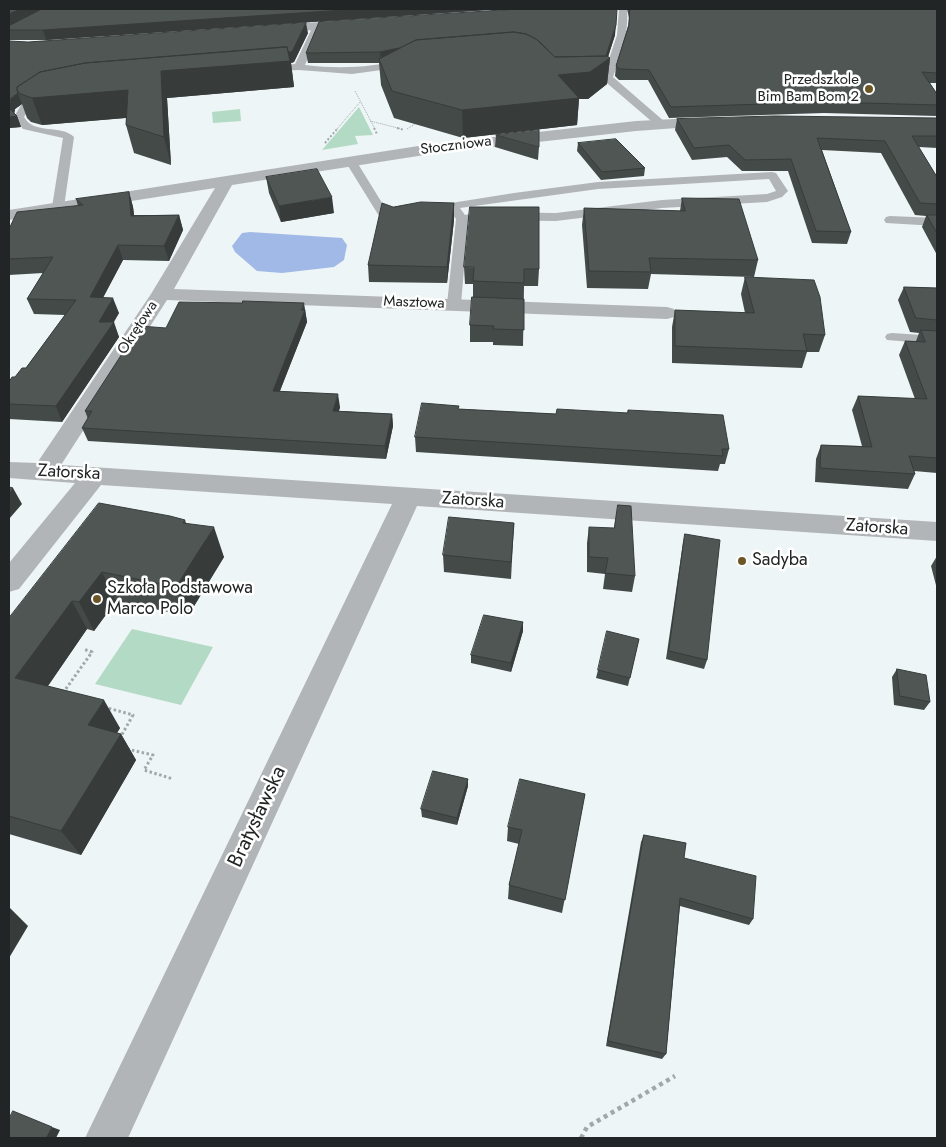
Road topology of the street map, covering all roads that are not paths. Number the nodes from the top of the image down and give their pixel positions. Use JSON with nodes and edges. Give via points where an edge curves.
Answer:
{"nodes":[{"id":1,"x":623,"y":9,"type":"edge"},
{"id":2,"x":365,"y":24,"type":"edge"},
{"id":3,"x":317,"y":26,"type":"junction"},
{"id":4,"x":261,"y":30,"type":"edge"},
{"id":5,"x":417,"y":60,"type":"edge"},
{"id":6,"x":299,"y":67,"type":"junction"},
{"id":7,"x":250,"y":71,"type":"edge"},
{"id":8,"x":55,"y":92,"type":"edge"},
{"id":9,"x":726,"y":121,"type":"edge"},
{"id":10,"x":661,"y":124,"type":"junction"},
{"id":11,"x":351,"y":161,"type":"junction"},
{"id":12,"x":224,"y":181,"type":"junction"},
{"id":13,"x":452,"y":206,"type":"junction"},
{"id":14,"x":58,"y":207,"type":"junction"},
{"id":15,"x":9,"y":215,"type":"edge"},
{"id":16,"x":462,"y":219,"type":"junction"},
{"id":17,"x":890,"y":220,"type":"dead end"},
{"id":18,"x":937,"y":222,"type":"edge"},
{"id":19,"x":161,"y":294,"type":"junction"},
{"id":20,"x":454,"y":304,"type":"junction"},
{"id":21,"x":667,"y":313,"type":"dead end"},
{"id":22,"x":892,"y":337,"type":"dead end"},
{"id":23,"x":937,"y":340,"type":"edge"},
{"id":24,"x":9,"y":470,"type":"edge"},
{"id":25,"x":44,"y":472,"type":"junction"},
{"id":26,"x":95,"y":475,"type":"junction"},
{"id":27,"x":409,"y":496,"type":"junction"},
{"id":28,"x":937,"y":532,"type":"edge"},
{"id":29,"x":9,"y":582,"type":"edge"},
{"id":30,"x":106,"y":1138,"type":"edge"}],
"edges":[{"from":1,"to":10,"type":"lane","via":[[618,50],[604,76]]},
{"from":2,"to":3,"type":"street"},
{"from":3,"to":4,"type":"street"},
{"from":3,"to":6,"type":"lane"},
{"from":5,"to":6,"type":"lane","via":[[377,70],[346,73]]},
{"from":6,"to":7,"type":"lane"},
{"from":8,"to":14,"type":"lane","via":[[30,103],[19,116],[28,128],[69,137]]},
{"from":9,"to":10,"type":"street","name":"Stoczniowa"},
{"from":10,"to":11,"type":"street","name":"Stoczniowa","via":[[483,142]]},
{"from":11,"to":12,"type":"street","name":"Stoczniowa"},
{"from":11,"to":13,"type":"lane","via":[[383,213],[394,217]]},
{"from":12,"to":14,"type":"street","name":"Stoczniowa"},
{"from":12,"to":19,"type":"street","name":"Okrętowa"},
{"from":13,"to":16,"type":"lane"},
{"from":13,"to":16,"type":"lane","via":[[656,180],[772,175],[782,191],[766,198],[662,204],[556,217],[478,216]]},
{"from":14,"to":15,"type":"street","name":"Stoczniowa"},
{"from":16,"to":20,"type":"lane"},
{"from":17,"to":18,"type":"lane"},
{"from":19,"to":20,"type":"street","name":"Masztowa"},
{"from":19,"to":25,"type":"street","name":"Okrętowa"},
{"from":20,"to":21,"type":"street","name":"Masztowa"},
{"from":22,"to":23,"type":"lane"},
{"from":24,"to":25,"type":"street","name":"Zatorska"},
{"from":25,"to":26,"type":"street","name":"Zatorska"},
{"from":26,"to":27,"type":"street","name":"Zatorska"},
{"from":26,"to":29,"type":"street"},
{"from":27,"to":28,"type":"street","name":"Zatorska"},
{"from":27,"to":30,"type":"street","name":"Bratysławska"}]}
